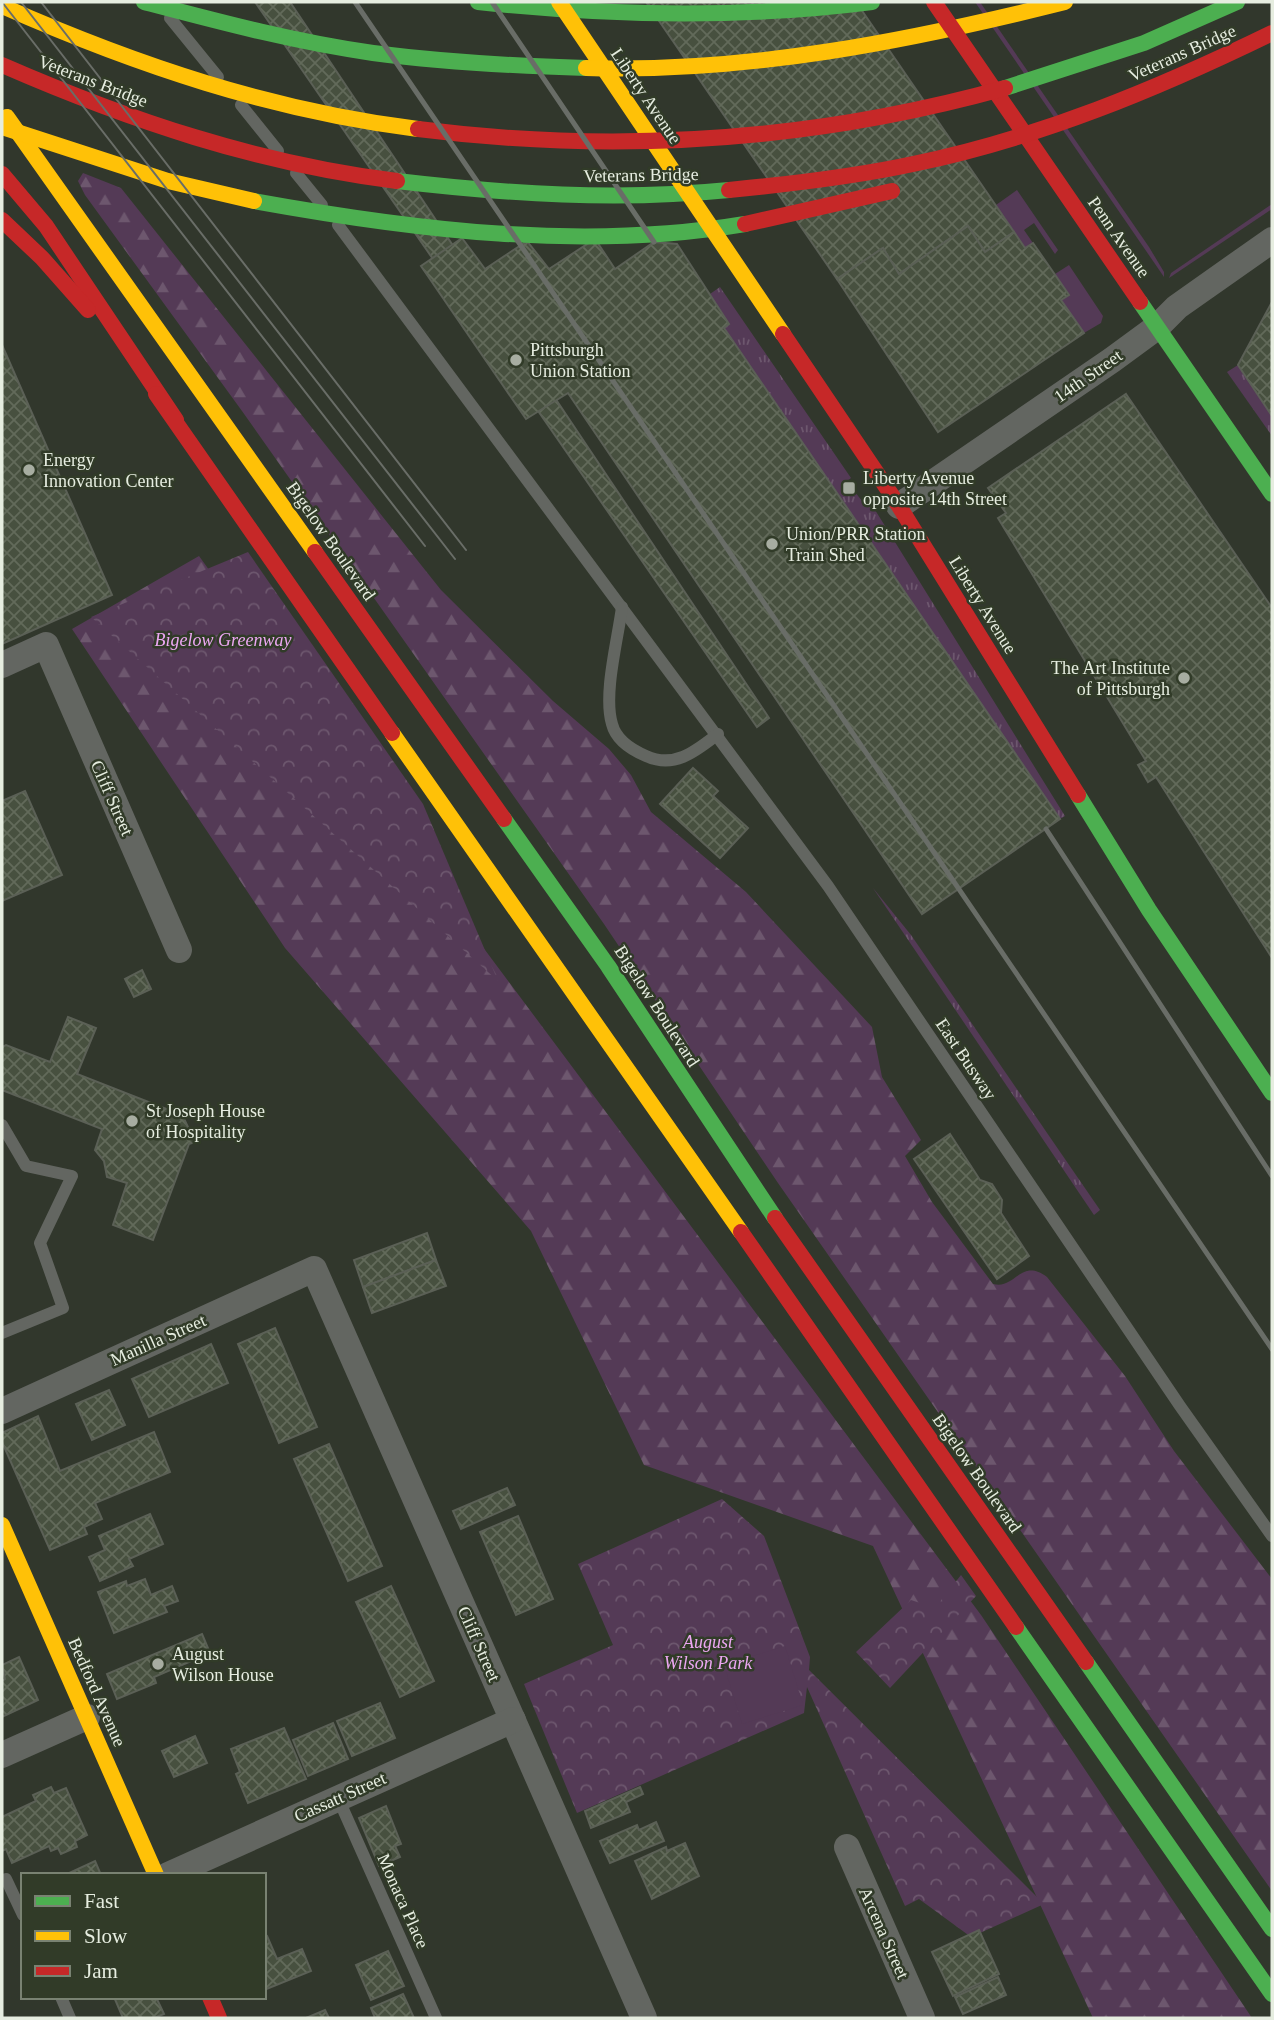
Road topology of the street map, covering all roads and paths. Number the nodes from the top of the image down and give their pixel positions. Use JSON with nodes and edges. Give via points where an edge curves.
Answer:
{"nodes":[{"id":1,"x":144,"y":2,"type":"edge"},
{"id":2,"x":157,"y":2,"type":"edge"},
{"id":3,"x":478,"y":2,"type":"edge"},
{"id":4,"x":559,"y":2,"type":"edge"},
{"id":5,"x":872,"y":2,"type":"edge"},
{"id":6,"x":934,"y":2,"type":"edge"},
{"id":7,"x":1065,"y":2,"type":"edge"},
{"id":8,"x":1237,"y":2,"type":"edge"},
{"id":9,"x":2,"y":6,"type":"edge"},
{"id":10,"x":1272,"y":33,"type":"edge"},
{"id":11,"x":2,"y":65,"type":"edge"},
{"id":12,"x":1185,"y":76,"type":"junction"},
{"id":13,"x":2,"y":109,"type":"edge"},
{"id":14,"x":1122,"y":119,"type":"dead end"},
{"id":15,"x":2,"y":127,"type":"edge"},
{"id":16,"x":1056,"y":147,"type":"dead end"},
{"id":17,"x":1021,"y":157,"type":"dead end"},
{"id":18,"x":2,"y":174,"type":"edge"},
{"id":19,"x":910,"y":187,"type":"dead end"},
{"id":20,"x":2,"y":220,"type":"edge"},
{"id":21,"x":1272,"y":240,"type":"edge"},
{"id":22,"x":1157,"y":327,"type":"junction"},
{"id":23,"x":177,"y":420,"type":"junction"},
{"id":24,"x":1272,"y":494,"type":"edge"},
{"id":25,"x":899,"y":506,"type":"junction"},
{"id":26,"x":622,"y":607,"type":"junction"},
{"id":27,"x":2,"y":665,"type":"edge"},
{"id":28,"x":718,"y":734,"type":"junction"},
{"id":29,"x":179,"y":950,"type":"dead end"},
{"id":30,"x":1272,"y":1093,"type":"edge"},
{"id":31,"x":2,"y":1125,"type":"edge"},
{"id":32,"x":314,"y":1269,"type":"joint"},
{"id":33,"x":2,"y":1333,"type":"edge"},
{"id":34,"x":2,"y":1410,"type":"edge"},
{"id":35,"x":2,"y":1525,"type":"edge"},
{"id":36,"x":1272,"y":1536,"type":"edge"},
{"id":37,"x":87,"y":1717,"type":"junction"},
{"id":38,"x":513,"y":1720,"type":"junction"},
{"id":39,"x":2,"y":1755,"type":"edge"},
{"id":40,"x":338,"y":1798,"type":"junction"},
{"id":41,"x":847,"y":1847,"type":"dead end"},
{"id":42,"x":155,"y":1873,"type":"edge"},
{"id":43,"x":172,"y":1873,"type":"edge"},
{"id":44,"x":6,"y":1879,"type":"dead end"},
{"id":45,"x":21,"y":1911,"type":"edge"},
{"id":46,"x":1272,"y":1928,"type":"edge"},
{"id":47,"x":1272,"y":1994,"type":"edge"},
{"id":48,"x":62,"y":1999,"type":"edge"},
{"id":49,"x":211,"y":1999,"type":"edge"},
{"id":50,"x":70,"y":2018,"type":"edge"},
{"id":51,"x":219,"y":2018,"type":"edge"},
{"id":52,"x":436,"y":2018,"type":"edge"},
{"id":53,"x":643,"y":2018,"type":"edge"},
{"id":54,"x":922,"y":2018,"type":"edge"}],
"edges":[{"from":1,"to":7,"type":"main road","via":[[211,22],[339,48],[506,67],[615,71],[780,61],[879,47]]},
{"from":2,"to":26,"type":"lane","name":"East Busway","via":[[370,264]]},
{"from":3,"to":5,"type":"main road","via":[[657,15],[762,13]]},
{"from":4,"to":25,"type":"main road","name":"Liberty Avenue"},
{"from":6,"to":22,"type":"main road","name":"Penn Avenue"},
{"from":8,"to":9,"type":"main road","via":[[1027,85],[925,111],[831,127],[629,142],[512,139],[382,125],[268,103],[165,71]]},
{"from":10,"to":12,"type":"main road","name":"Veterans Bridge"},
{"from":11,"to":12,"type":"main road","name":"Veterans Bridge","via":[[164,129],[311,167],[402,181],[597,197],[803,183],[915,164],[1016,138]]},
{"from":12,"to":14,"type":"main road"},
{"from":13,"to":46,"type":"main road","name":"Bigelow Boulevard","via":[[608,966],[766,1205]]},
{"from":15,"to":19,"type":"main road","via":[[123,169],[240,198],[341,217],[475,231],[577,235],[691,231],[798,215]]},
{"from":16,"to":17,"type":"main road"},
{"from":18,"to":23,"type":"main road","via":[[46,226]]},
{"from":20,"to":23,"type":"main road","via":[[108,333]]},
{"from":21,"to":22,"type":"street","name":"14th Street","via":[[1177,307]]},
{"from":22,"to":24,"type":"main road","name":"Penn Avenue"},
{"from":22,"to":25,"type":"street","name":"14th Street"},
{"from":23,"to":47,"type":"main road"},
{"from":25,"to":30,"type":"main road","name":"Liberty Avenue","via":[[1149,911]]},
{"from":26,"to":28,"type":"lane","name":"East Busway"},
{"from":26,"to":28,"type":"lane","via":[[609,705],[612,726],[621,740],[635,752],[668,761],[693,753]]},
{"from":27,"to":29,"type":"street","name":"Cliff Street","via":[[46,645]]},
{"from":28,"to":36,"type":"lane","name":"East Busway"},
{"from":31,"to":33,"type":"lane","via":[[26,1166],[72,1176],[40,1243],[63,1308]]},
{"from":32,"to":34,"type":"street","name":"Manilla Street"},
{"from":32,"to":38,"type":"street","name":"Cliff Street"},
{"from":35,"to":37,"type":"main road","name":"Bedford Avenue"},
{"from":37,"to":39,"type":"street"},
{"from":37,"to":42,"type":"main road","name":"Bedford Avenue"},
{"from":38,"to":40,"type":"street","name":"Cassatt Street"},
{"from":38,"to":53,"type":"street","name":"Cliff Street"},
{"from":40,"to":43,"type":"street","name":"Cassatt Street"},
{"from":40,"to":52,"type":"lane","name":"Monaca Place"},
{"from":41,"to":54,"type":"street","name":"Arcena Street"},
{"from":44,"to":45,"type":"lane"},
{"from":48,"to":50,"type":"lane"},
{"from":49,"to":51,"type":"main road"}]}
